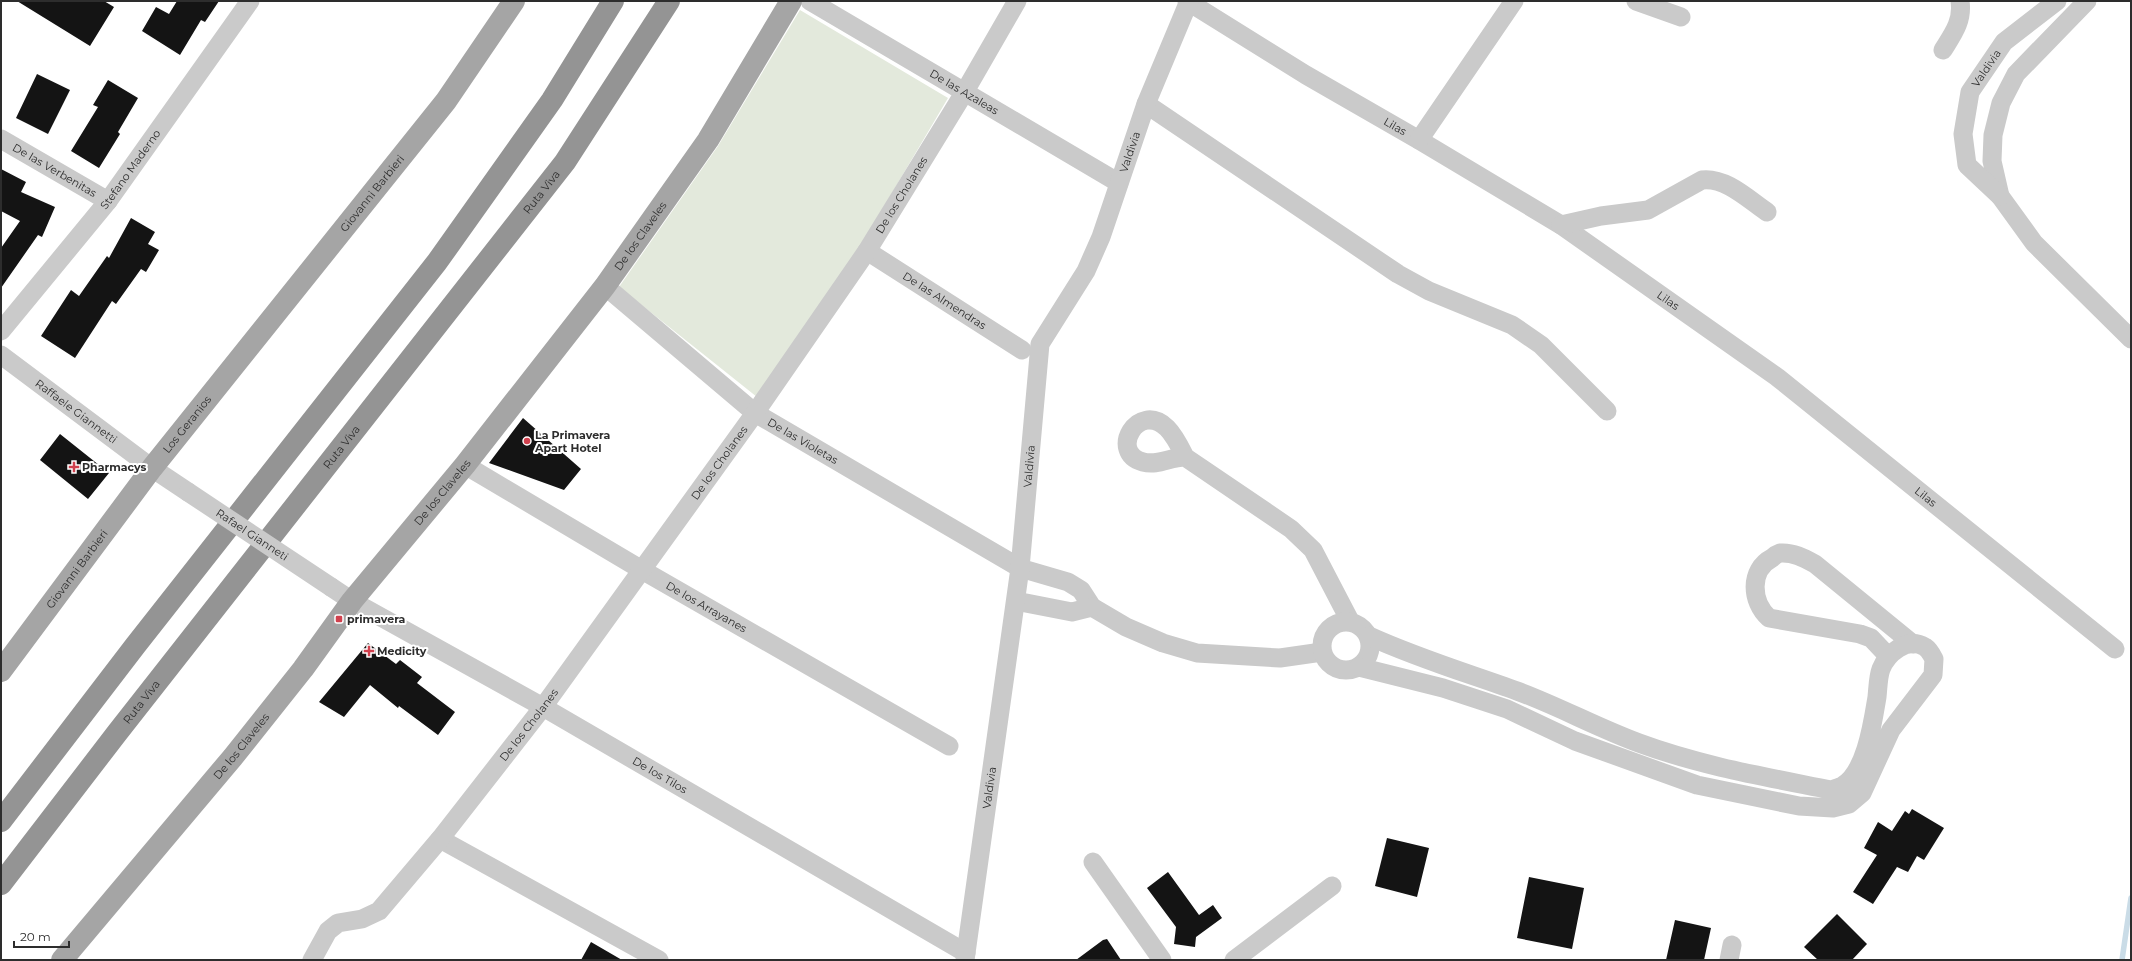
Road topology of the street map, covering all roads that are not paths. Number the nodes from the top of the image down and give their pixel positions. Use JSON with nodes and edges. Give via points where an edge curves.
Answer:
{"nodes":[{"id":1,"x":250,"y":1,"type":"edge"},
{"id":2,"x":514,"y":1,"type":"edge"},
{"id":3,"x":613,"y":1,"type":"edge"},
{"id":4,"x":669,"y":1,"type":"edge"},
{"id":5,"x":791,"y":1,"type":"edge"},
{"id":6,"x":810,"y":1,"type":"edge"},
{"id":7,"x":1017,"y":1,"type":"edge"},
{"id":8,"x":1188,"y":1,"type":"edge"},
{"id":9,"x":1514,"y":1,"type":"edge"},
{"id":10,"x":1636,"y":1,"type":"edge"},
{"id":11,"x":1960,"y":1,"type":"edge"},
{"id":12,"x":2057,"y":1,"type":"edge"},
{"id":13,"x":2088,"y":1,"type":"edge"},
{"id":14,"x":1681,"y":17,"type":"dead end"},
{"id":15,"x":1943,"y":50,"type":"dead end"},
{"id":16,"x":964,"y":93,"type":"junction"},
{"id":17,"x":1146,"y":104,"type":"junction"},
{"id":18,"x":1,"y":139,"type":"edge"},
{"id":19,"x":1419,"y":140,"type":"junction"},
{"id":20,"x":1119,"y":183,"type":"junction"},
{"id":21,"x":2000,"y":196,"type":"junction"},
{"id":22,"x":108,"y":201,"type":"junction"},
{"id":23,"x":1767,"y":212,"type":"dead end"},
{"id":24,"x":1561,"y":225,"type":"junction"},
{"id":25,"x":867,"y":251,"type":"junction"},
{"id":26,"x":605,"y":286,"type":"junction"},
{"id":27,"x":1,"y":331,"type":"edge"},
{"id":28,"x":2131,"y":339,"type":"edge"},
{"id":29,"x":1022,"y":350,"type":"dead end"},
{"id":30,"x":1,"y":355,"type":"edge"},
{"id":31,"x":222,"y":381,"type":"joint"},
{"id":32,"x":1607,"y":411,"type":"dead end"},
{"id":33,"x":755,"y":413,"type":"junction"},
{"id":34,"x":1185,"y":457,"type":"dead end"},
{"id":35,"x":465,"y":466,"type":"junction"},
{"id":36,"x":152,"y":468,"type":"junction"},
{"id":37,"x":1020,"y":568,"type":"junction"},
{"id":38,"x":642,"y":570,"type":"junction"},
{"id":39,"x":352,"y":601,"type":"junction"},
{"id":40,"x":1016,"y":602,"type":"junction"},
{"id":41,"x":1092,"y":607,"type":"junction"},
{"id":42,"x":1350,"y":621,"type":"junction"},
{"id":43,"x":1369,"y":636,"type":"junction"},
{"id":44,"x":1913,"y":644,"type":"junction"},
{"id":45,"x":2115,"y":649,"type":"dead end"},
{"id":46,"x":1322,"y":652,"type":"junction"},
{"id":47,"x":1888,"y":656,"type":"junction"},
{"id":48,"x":1359,"y":666,"type":"junction"},
{"id":49,"x":1,"y":671,"type":"edge"},
{"id":50,"x":543,"y":707,"type":"junction"},
{"id":51,"x":949,"y":746,"type":"dead end"},
{"id":52,"x":1,"y":821,"type":"edge"},
{"id":53,"x":440,"y":838,"type":"junction"},
{"id":54,"x":1093,"y":862,"type":"dead end"},
{"id":55,"x":1,"y":884,"type":"edge"},
{"id":56,"x":1332,"y":886,"type":"dead end"},
{"id":57,"x":966,"y":957,"type":"edge"},
{"id":58,"x":62,"y":960,"type":"edge"},
{"id":59,"x":312,"y":960,"type":"edge"},
{"id":60,"x":659,"y":960,"type":"edge"},
{"id":61,"x":1162,"y":960,"type":"edge"},
{"id":62,"x":1234,"y":960,"type":"edge"}],
"edges":[{"from":1,"to":22,"type":"street","name":"Stefano Maderno"},
{"from":2,"to":31,"type":"main road","name":"Giovanni Barbieri","via":[[446,101]]},
{"from":3,"to":52,"type":"highway","via":[[552,100],[437,262],[139,639]]},
{"from":4,"to":55,"type":"highway","name":"Ruta Viva","via":[[565,162]]},
{"from":5,"to":26,"type":"main road","name":"De los Claveles","via":[[708,140]]},
{"from":6,"to":16,"type":"street","name":"De las Azaleas"},
{"from":7,"to":16,"type":"street","name":"De los Cholanes"},
{"from":8,"to":17,"type":"street","name":"Valdivia"},
{"from":8,"to":19,"type":"street","name":"Lilas","via":[[1306,75]]},
{"from":9,"to":19,"type":"street"},
{"from":10,"to":14,"type":"street"},
{"from":11,"to":15,"type":"street","via":[[1958,26]]},
{"from":12,"to":21,"type":"street","name":"Valdivia","via":[[2004,42],[1970,92],[1963,134],[1967,164]]},
{"from":13,"to":21,"type":"street","via":[[2016,74],[2001,104],[1993,135],[1992,161]]},
{"from":16,"to":20,"type":"street","name":"De las Azaleas"},
{"from":16,"to":25,"type":"street","name":"De los Cholanes"},
{"from":17,"to":20,"type":"street","name":"Valdivia"},
{"from":17,"to":32,"type":"street","via":[[1398,274],[1429,291],[1512,325],[1542,346]]},
{"from":18,"to":22,"type":"street","name":"De las Verbenitas"},
{"from":19,"to":24,"type":"street","name":"Lilas"},
{"from":20,"to":37,"type":"street","name":"Valdivia","via":[[1101,237],[1086,271],[1040,344]]},
{"from":21,"to":28,"type":"street","via":[[2034,243]]},
{"from":22,"to":27,"type":"street","name":"Stefano Maderno"},
{"from":23,"to":24,"type":"street","via":[[1716,179],[1707,179],[1648,210],[1594,217]]},
{"from":24,"to":45,"type":"street","name":"Lilas","via":[[1777,377]]},
{"from":25,"to":29,"type":"street","name":"De las Almendras"},
{"from":25,"to":33,"type":"street","name":"De los Cholanes"},
{"from":26,"to":33,"type":"street","name":"De las Violetas"},
{"from":26,"to":35,"type":"main road","name":"De los Claveles"},
{"from":30,"to":36,"type":"street","name":"Raffaele Giannetti"},
{"from":31,"to":36,"type":"main road","name":"Los Geranios"},
{"from":33,"to":37,"type":"street","name":"De las Violetas"},
{"from":33,"to":38,"type":"street","name":"De los Cholanes"},
{"from":34,"to":42,"type":"street","via":[[1291,529],[1313,550]]},
{"from":35,"to":38,"type":"street","name":"De los Arrayanes"},
{"from":35,"to":39,"type":"main road","name":"De los Claveles"},
{"from":36,"to":39,"type":"street","name":"Rafael Gianneti","bridge":true},
{"from":36,"to":49,"type":"main road","name":"Giovanni Barbieri"},
{"from":37,"to":40,"type":"street","name":"Valdivia"},
{"from":37,"to":41,"type":"street","name":"De las Violetas","via":[[1068,582],[1081,590]]},
{"from":38,"to":50,"type":"street","name":"De los Cholanes"},
{"from":38,"to":51,"type":"street","name":"De los Arrayanes"},
{"from":39,"to":50,"type":"street","name":"De los Tilos"},
{"from":39,"to":58,"type":"main road","name":"De los Claveles","via":[[303,669],[233,757]]},
{"from":40,"to":41,"type":"street","via":[[1072,612]]},
{"from":40,"to":57,"type":"street","name":"Valdivia"},
{"from":41,"to":46,"type":"street","via":[[1126,627],[1163,643],[1197,652],[1280,658]]},
{"from":42,"to":43,"type":"street","via":[[1363,627]]},
{"from":42,"to":46,"type":"street","via":[[1334,624],[1324,636]]},
{"from":43,"to":47,"type":"street","via":[[1412,655],[1518,691],[1638,743],[1679,757],[1710,766],[1831,790],[1843,786],[1852,778],[1862,761],[1881,671]]},
{"from":43,"to":48,"type":"street","via":[[1370,648],[1367,658]]},
{"from":44,"to":47,"type":"street","via":[[1900,647]]},
{"from":44,"to":47,"type":"street","via":[[1815,564],[1800,556],[1779,553],[1765,561],[1756,575],[1756,595],[1762,611],[1769,618],[1860,634],[1871,638]]},
{"from":44,"to":48,"type":"street","via":[[1925,647],[1934,659],[1933,675],[1891,730],[1862,793],[1849,804],[1833,808],[1799,806],[1697,785],[1575,741],[1507,709],[1443,688]]},
{"from":46,"to":48,"type":"street","via":[[1328,662],[1337,668],[1348,670]]},
{"from":50,"to":53,"type":"street","name":"De los Cholanes"},
{"from":50,"to":57,"type":"street","name":"De los Tilos"},
{"from":53,"to":59,"type":"street","name":"De los Cholanes","via":[[379,911],[371,916],[338,923],[328,931]]},
{"from":53,"to":60,"type":"street"},
{"from":54,"to":61,"type":"street"},
{"from":56,"to":62,"type":"street"}]}
